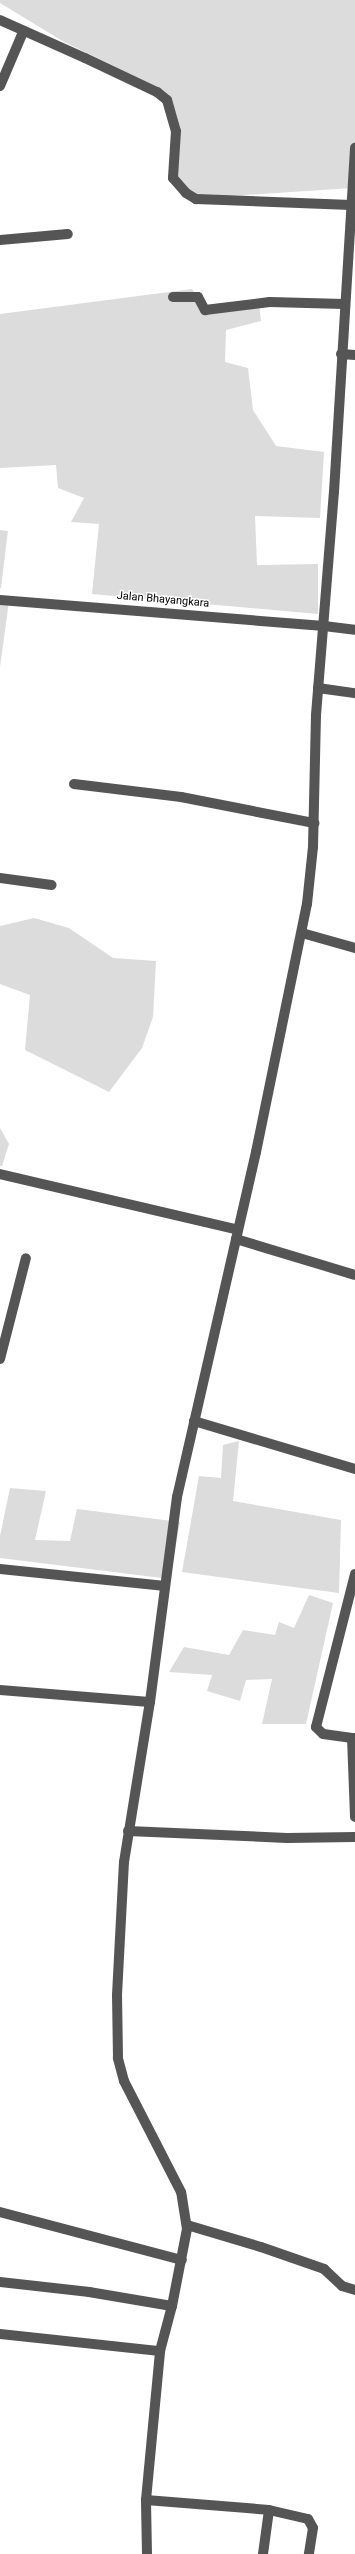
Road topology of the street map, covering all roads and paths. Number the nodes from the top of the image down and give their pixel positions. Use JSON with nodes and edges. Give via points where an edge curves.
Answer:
{"nodes":[{"id":1,"x":0,"y":20,"type":"edge"},
{"id":2,"x":24,"y":32,"type":"junction"},
{"id":3,"x":0,"y":86,"type":"edge"},
{"id":4,"x":355,"y":148,"type":"edge"},
{"id":5,"x":351,"y":205,"type":"junction"},
{"id":6,"x":68,"y":234,"type":"dead end"},
{"id":7,"x":0,"y":240,"type":"edge"},
{"id":8,"x":173,"y":296,"type":"dead end"},
{"id":9,"x":344,"y":304,"type":"junction"},
{"id":10,"x":341,"y":354,"type":"junction"},
{"id":11,"x":355,"y":355,"type":"edge"},
{"id":12,"x":0,"y":600,"type":"edge"},
{"id":13,"x":324,"y":626,"type":"junction"},
{"id":14,"x":355,"y":630,"type":"edge"},
{"id":15,"x":318,"y":688,"type":"junction"},
{"id":16,"x":355,"y":693,"type":"edge"},
{"id":17,"x":74,"y":784,"type":"dead end"},
{"id":18,"x":314,"y":824,"type":"junction"},
{"id":19,"x":0,"y":878,"type":"edge"},
{"id":20,"x":52,"y":885,"type":"dead end"},
{"id":21,"x":302,"y":933,"type":"junction"},
{"id":22,"x":355,"y":948,"type":"edge"},
{"id":23,"x":0,"y":1174,"type":"edge"},
{"id":24,"x":237,"y":1234,"type":"junction"},
{"id":25,"x":26,"y":1258,"type":"dead end"},
{"id":26,"x":355,"y":1275,"type":"edge"},
{"id":27,"x":0,"y":1359,"type":"edge"},
{"id":28,"x":194,"y":1421,"type":"junction"},
{"id":29,"x":355,"y":1469,"type":"edge"},
{"id":30,"x":0,"y":1569,"type":"edge"},
{"id":31,"x":355,"y":1574,"type":"edge"},
{"id":32,"x":165,"y":1586,"type":"junction"},
{"id":33,"x":0,"y":1690,"type":"edge"},
{"id":34,"x":150,"y":1702,"type":"junction"},
{"id":35,"x":354,"y":1738,"type":"edge"},
{"id":36,"x":355,"y":1817,"type":"edge"},
{"id":37,"x":128,"y":1831,"type":"junction"},
{"id":38,"x":355,"y":1837,"type":"edge"},
{"id":39,"x":0,"y":2212,"type":"edge"},
{"id":40,"x":187,"y":2225,"type":"junction"},
{"id":41,"x":182,"y":2260,"type":"junction"},
{"id":42,"x":0,"y":2282,"type":"edge"},
{"id":43,"x":355,"y":2290,"type":"edge"},
{"id":44,"x":172,"y":2306,"type":"junction"},
{"id":45,"x":0,"y":2334,"type":"edge"},
{"id":46,"x":160,"y":2351,"type":"junction"},
{"id":47,"x":146,"y":2500,"type":"junction"},
{"id":48,"x":269,"y":2510,"type":"junction"},
{"id":49,"x":147,"y":2554,"type":"edge"},
{"id":50,"x":263,"y":2554,"type":"edge"},
{"id":51,"x":309,"y":2554,"type":"edge"}],
"edges":[{"from":1,"to":2,"type":"street"},
{"from":2,"to":3,"type":"street"},
{"from":2,"to":5,"type":"street","via":[[66,48],[157,92],[167,100],[176,131],[173,178],[191,196],[202,199]]},
{"from":4,"to":5,"type":"street"},
{"from":5,"to":9,"type":"street"},
{"from":6,"to":7,"type":"street"},
{"from":8,"to":9,"type":"street","via":[[198,297],[205,310],[270,302]]},
{"from":9,"to":10,"type":"street"},
{"from":10,"to":11,"type":"street"},
{"from":10,"to":13,"type":"street"},
{"from":12,"to":13,"type":"street","name":"Jalan Bhayangkara"},
{"from":13,"to":14,"type":"street","name":"Jalan Bhayangkara"},
{"from":13,"to":15,"type":"street"},
{"from":15,"to":16,"type":"street"},
{"from":15,"to":18,"type":"street"},
{"from":17,"to":18,"type":"street","via":[[181,797]]},
{"from":18,"to":21,"type":"street","via":[[313,854]]},
{"from":19,"to":20,"type":"street"},
{"from":21,"to":22,"type":"street"},
{"from":21,"to":24,"type":"street"},
{"from":23,"to":24,"type":"street"},
{"from":24,"to":26,"type":"street"},
{"from":24,"to":28,"type":"street"},
{"from":25,"to":27,"type":"street"},
{"from":28,"to":29,"type":"street"},
{"from":28,"to":32,"type":"street","via":[[177,1497]]},
{"from":30,"to":32,"type":"street"},
{"from":31,"to":35,"type":"street","via":[[316,1727],[323,1734]]},
{"from":32,"to":34,"type":"street"},
{"from":33,"to":34,"type":"street"},
{"from":34,"to":37,"type":"street"},
{"from":35,"to":36,"type":"street"},
{"from":37,"to":38,"type":"street","via":[[287,1838]]},
{"from":37,"to":40,"type":"street","via":[[117,1995],[118,2058],[124,2081],[181,2192]]},
{"from":39,"to":41,"type":"street"},
{"from":40,"to":41,"type":"street"},
{"from":40,"to":43,"type":"street","via":[[261,2247],[324,2270],[342,2286]]},
{"from":41,"to":44,"type":"street"},
{"from":42,"to":44,"type":"street","via":[[89,2292]]},
{"from":44,"to":46,"type":"street"},
{"from":45,"to":46,"type":"street"},
{"from":46,"to":47,"type":"street"},
{"from":47,"to":48,"type":"street"},
{"from":47,"to":49,"type":"street"},
{"from":48,"to":50,"type":"street"},
{"from":48,"to":51,"type":"street","via":[[312,2522]]}]}
